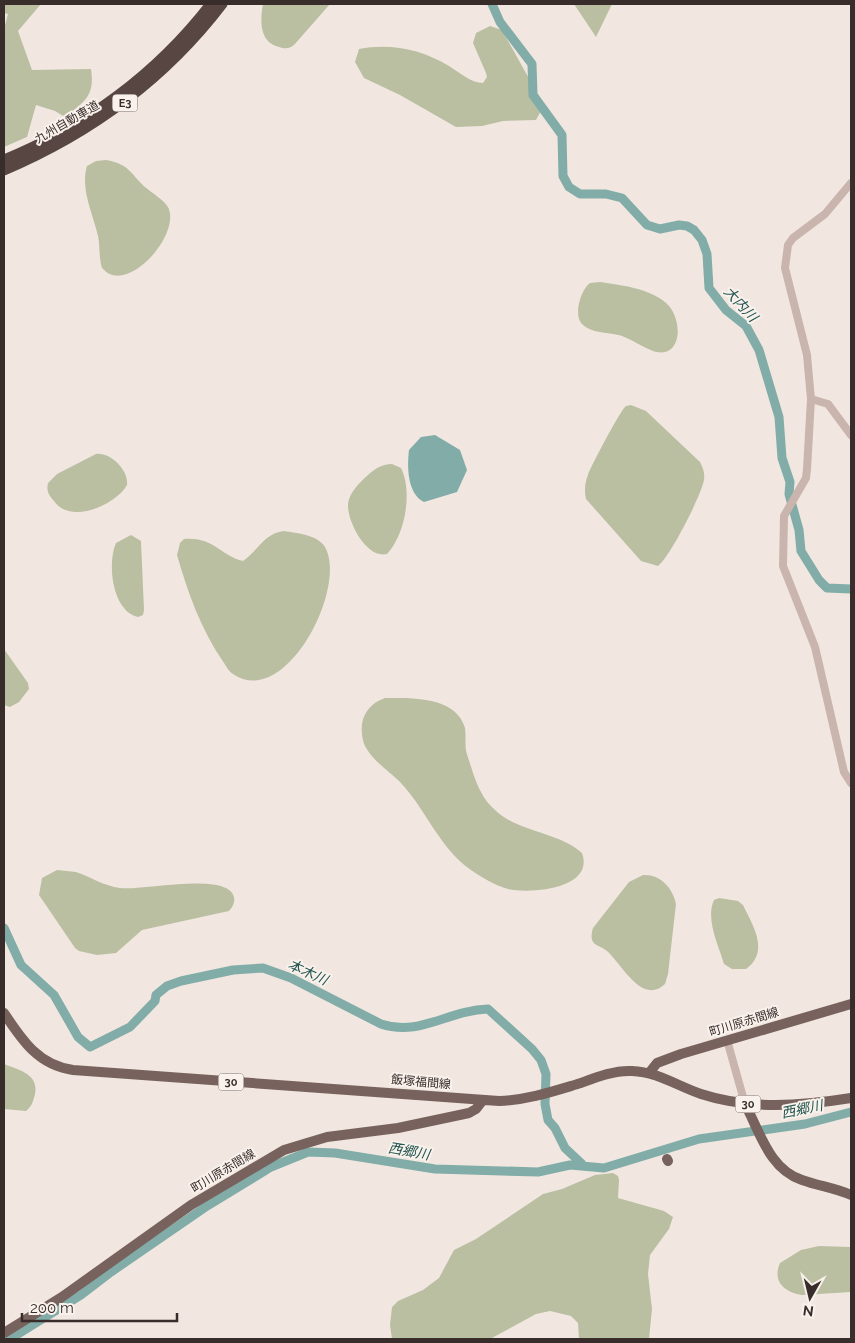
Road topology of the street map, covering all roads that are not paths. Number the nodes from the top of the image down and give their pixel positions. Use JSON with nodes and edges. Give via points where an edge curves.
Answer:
{"nodes":[{"id":1,"x":211,"y":4,"type":"edge"},
{"id":2,"x":222,"y":4,"type":"edge"},
{"id":3,"x":4,"y":160,"type":"edge"},
{"id":4,"x":4,"y":170,"type":"edge"},
{"id":5,"x":851,"y":183,"type":"edge"},
{"id":6,"x":811,"y":399,"type":"junction"},
{"id":7,"x":851,"y":435,"type":"edge"},
{"id":8,"x":851,"y":784,"type":"edge"},
{"id":9,"x":851,"y":1004,"type":"edge"},
{"id":10,"x":4,"y":1013,"type":"edge"},
{"id":11,"x":727,"y":1040,"type":"junction"},
{"id":12,"x":649,"y":1073,"type":"junction"},
{"id":13,"x":851,"y":1098,"type":"edge"},
{"id":14,"x":483,"y":1100,"type":"junction"},
{"id":15,"x":745,"y":1104,"type":"junction"},
{"id":16,"x":851,"y":1195,"type":"edge"},
{"id":17,"x":4,"y":1333,"type":"edge"}],
"edges":[{"from":1,"to":3,"type":"highway","name":"九州自動車道","number":"E3","via":[[174,46],[125,92],[70,129]]},
{"from":2,"to":4,"type":"highway","name":"九州自動車道","number":"E3","via":[[170,63],[128,100],[74,137]]},
{"from":5,"to":6,"type":"street","via":[[824,214],[793,238],[785,258],[788,284],[807,355]]},
{"from":6,"to":7,"type":"street","via":[[828,404]]},
{"from":6,"to":8,"type":"street","via":[[806,478],[787,508],[782,540],[785,574],[815,647],[844,772]]},
{"from":9,"to":11,"type":"main road","name":"町川原赤間線"},
{"from":10,"to":14,"type":"main road","name":"飯塚福間線","number":"30","via":[[28,1048],[43,1060],[65,1068]]},
{"from":11,"to":12,"type":"main road","name":"町川原赤間線","via":[[657,1063]]},
{"from":11,"to":15,"type":"street"},
{"from":12,"to":14,"type":"main road","name":"飯塚福間線","number":"30","via":[[609,1074],[546,1094],[510,1100]]},
{"from":12,"to":15,"type":"main road","name":"飯塚福間線","number":"30","via":[[700,1094]]},
{"from":13,"to":15,"type":"main road","name":"飯塚福間線","number":"30","via":[[792,1105]]},
{"from":14,"to":17,"type":"main road","name":"町川原赤間線","via":[[469,1113],[398,1128],[327,1137],[284,1150],[191,1205],[62,1298]]},
{"from":15,"to":16,"type":"main road","via":[[772,1157],[785,1171]]}]}
